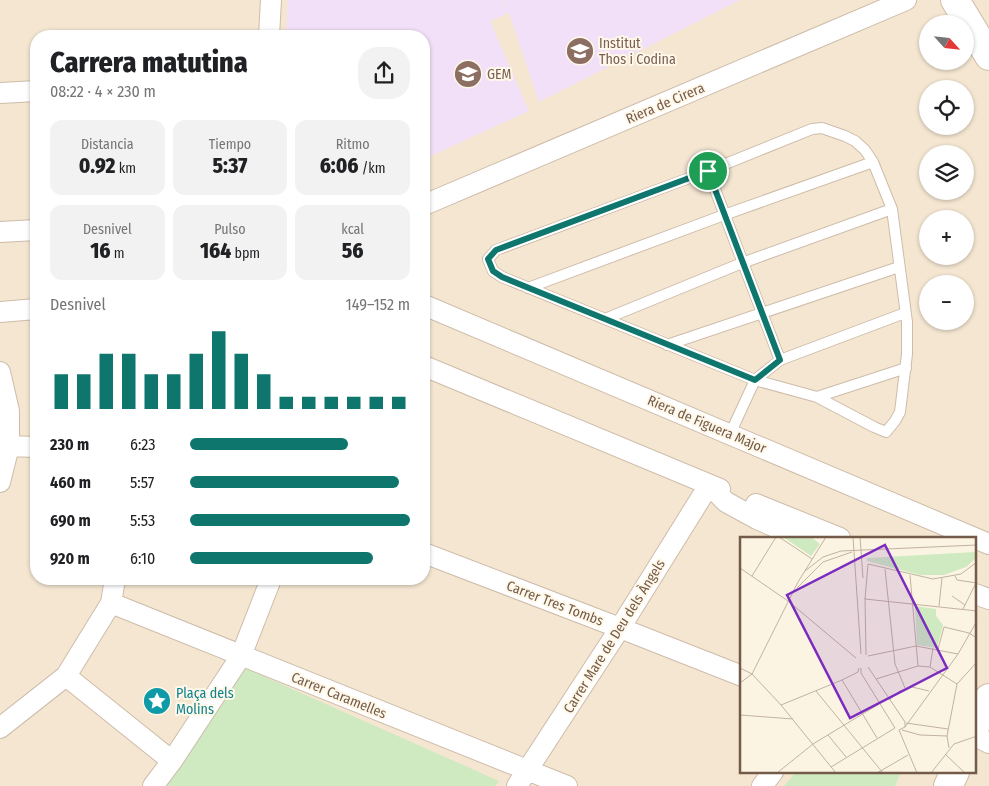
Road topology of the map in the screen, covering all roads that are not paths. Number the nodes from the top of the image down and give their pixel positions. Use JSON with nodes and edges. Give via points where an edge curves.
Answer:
{"nodes":[{"id":1,"x":271,"y":0,"type":"edge"},
{"id":2,"x":906,"y":0,"type":"edge"},
{"id":3,"x":955,"y":0,"type":"edge"},
{"id":4,"x":269,"y":30,"type":"edge"},
{"id":5,"x":989,"y":56,"type":"edge"},
{"id":6,"x":30,"y":91,"type":"edge"},
{"id":7,"x":0,"y":93,"type":"edge"},
{"id":8,"x":873,"y":162,"type":"junction"},
{"id":9,"x":708,"y":171,"type":"junction"},
{"id":10,"x":430,"y":202,"type":"edge"},
{"id":11,"x":892,"y":210,"type":"junction"},
{"id":12,"x":724,"y":214,"type":"junction"},
{"id":13,"x":30,"y":230,"type":"edge"},
{"id":14,"x":0,"y":232,"type":"edge"},
{"id":15,"x":742,"y":263,"type":"junction"},
{"id":16,"x":899,"y":267,"type":"junction"},
{"id":17,"x":528,"y":288,"type":"junction"},
{"id":18,"x":430,"y":308,"type":"edge"},
{"id":19,"x":30,"y":310,"type":"edge"},
{"id":20,"x":0,"y":312,"type":"edge"},
{"id":21,"x":762,"y":313,"type":"junction"},
{"id":22,"x":905,"y":313,"type":"junction"},
{"id":23,"x":605,"y":320,"type":"junction"},
{"id":24,"x":668,"y":345,"type":"junction"},
{"id":25,"x":780,"y":360,"type":"junction"},
{"id":26,"x":906,"y":368,"type":"junction"},
{"id":27,"x":430,"y":369,"type":"edge"},
{"id":28,"x":0,"y":372,"type":"edge"},
{"id":29,"x":755,"y":380,"type":"junction"},
{"id":30,"x":817,"y":397,"type":"junction"},
{"id":31,"x":730,"y":434,"type":"junction"},
{"id":32,"x":9,"y":446,"type":"junction"},
{"id":33,"x":30,"y":447,"type":"edge"},
{"id":34,"x":0,"y":482,"type":"edge"},
{"id":35,"x":708,"y":485,"type":"junction"},
{"id":36,"x":798,"y":537,"type":"edge"},
{"id":37,"x":838,"y":537,"type":"edge"},
{"id":38,"x":973,"y":537,"type":"edge"},
{"id":39,"x":976,"y":538,"type":"edge"},
{"id":40,"x":989,"y":544,"type":"edge"},
{"id":41,"x":430,"y":555,"type":"edge"},
{"id":42,"x":114,"y":585,"type":"edge"},
{"id":43,"x":269,"y":585,"type":"edge"},
{"id":44,"x":976,"y":594,"type":"edge"},
{"id":45,"x":989,"y":599,"type":"edge"},
{"id":46,"x":111,"y":603,"type":"junction"},
{"id":47,"x":620,"y":628,"type":"junction"},
{"id":48,"x":241,"y":656,"type":"junction"},
{"id":49,"x":740,"y":675,"type":"edge"},
{"id":50,"x":66,"y":676,"type":"junction"},
{"id":51,"x":989,"y":698,"type":"edge"},
{"id":52,"x":976,"y":724,"type":"edge"},
{"id":53,"x":0,"y":728,"type":"edge"},
{"id":54,"x":976,"y":736,"type":"edge"},
{"id":55,"x":989,"y":743,"type":"edge"},
{"id":56,"x":172,"y":761,"type":"junction"},
{"id":57,"x":771,"y":774,"type":"edge"},
{"id":58,"x":953,"y":774,"type":"edge"},
{"id":59,"x":523,"y":778,"type":"edge"},
{"id":60,"x":153,"y":786,"type":"edge"},
{"id":61,"x":567,"y":786,"type":"edge"},
{"id":62,"x":762,"y":786,"type":"edge"},
{"id":63,"x":948,"y":786,"type":"edge"}],
"edges":[{"from":1,"to":4,"type":"street"},
{"from":2,"to":10,"type":"street","name":"Riera de Cirera"},
{"from":3,"to":5,"type":"street"},
{"from":6,"to":7,"type":"street"},
{"from":8,"to":9,"type":"lane","via":[[855,141],[822,128],[812,128]]},
{"from":8,"to":11,"type":"lane"},
{"from":8,"to":12,"type":"lane"},
{"from":9,"to":12,"type":"lane"},
{"from":9,"to":17,"type":"lane","via":[[496,250],[488,259],[493,271]]},
{"from":11,"to":15,"type":"lane"},
{"from":11,"to":16,"type":"lane"},
{"from":12,"to":15,"type":"lane"},
{"from":12,"to":17,"type":"lane"},
{"from":13,"to":14,"type":"street"},
{"from":15,"to":21,"type":"lane"},
{"from":15,"to":23,"type":"lane"},
{"from":16,"to":21,"type":"lane"},
{"from":16,"to":22,"type":"lane"},
{"from":17,"to":23,"type":"lane"},
{"from":18,"to":31,"type":"street","name":"Riera de Figuera Major"},
{"from":19,"to":20,"type":"street"},
{"from":21,"to":24,"type":"lane"},
{"from":21,"to":25,"type":"lane"},
{"from":22,"to":25,"type":"lane"},
{"from":22,"to":26,"type":"lane"},
{"from":23,"to":24,"type":"lane"},
{"from":24,"to":29,"type":"lane"},
{"from":25,"to":29,"type":"lane"},
{"from":26,"to":30,"type":"lane"},
{"from":26,"to":30,"type":"lane","via":[[900,412],[886,432]]},
{"from":27,"to":35,"type":"street"},
{"from":28,"to":32,"type":"street","via":[[9,411]]},
{"from":29,"to":30,"type":"lane"},
{"from":29,"to":31,"type":"lane"},
{"from":31,"to":38,"type":"street","name":"Riera de Figuera Major"},
{"from":32,"to":33,"type":"street"},
{"from":32,"to":34,"type":"street"},
{"from":35,"to":36,"type":"street","via":[[726,502]]},
{"from":35,"to":37,"type":"street"},
{"from":35,"to":47,"type":"street","name":"Carrer Mare de Deu dels Àngels"},
{"from":39,"to":40,"type":"street","name":"Riera de Figuera Major"},
{"from":41,"to":47,"type":"street","name":"Carrer Tres Tombs"},
{"from":42,"to":46,"type":"street"},
{"from":43,"to":48,"type":"street"},
{"from":44,"to":45,"type":"street"},
{"from":46,"to":48,"type":"street","name":"Carrer Caramelles"},
{"from":46,"to":50,"type":"street"},
{"from":47,"to":49,"type":"street","name":"Carrer Tres Tombs"},
{"from":47,"to":59,"type":"street","name":"Carrer Mare de Deu dels Àngels"},
{"from":48,"to":56,"type":"street"},
{"from":48,"to":59,"type":"street","name":"Carrer Caramelles"},
{"from":50,"to":53,"type":"street"},
{"from":50,"to":56,"type":"street"},
{"from":51,"to":52,"type":"street"},
{"from":54,"to":55,"type":"street"},
{"from":56,"to":60,"type":"street"},
{"from":57,"to":62,"type":"street"},
{"from":58,"to":63,"type":"street"},
{"from":59,"to":61,"type":"street","name":"Carrer Caramelles"}]}
